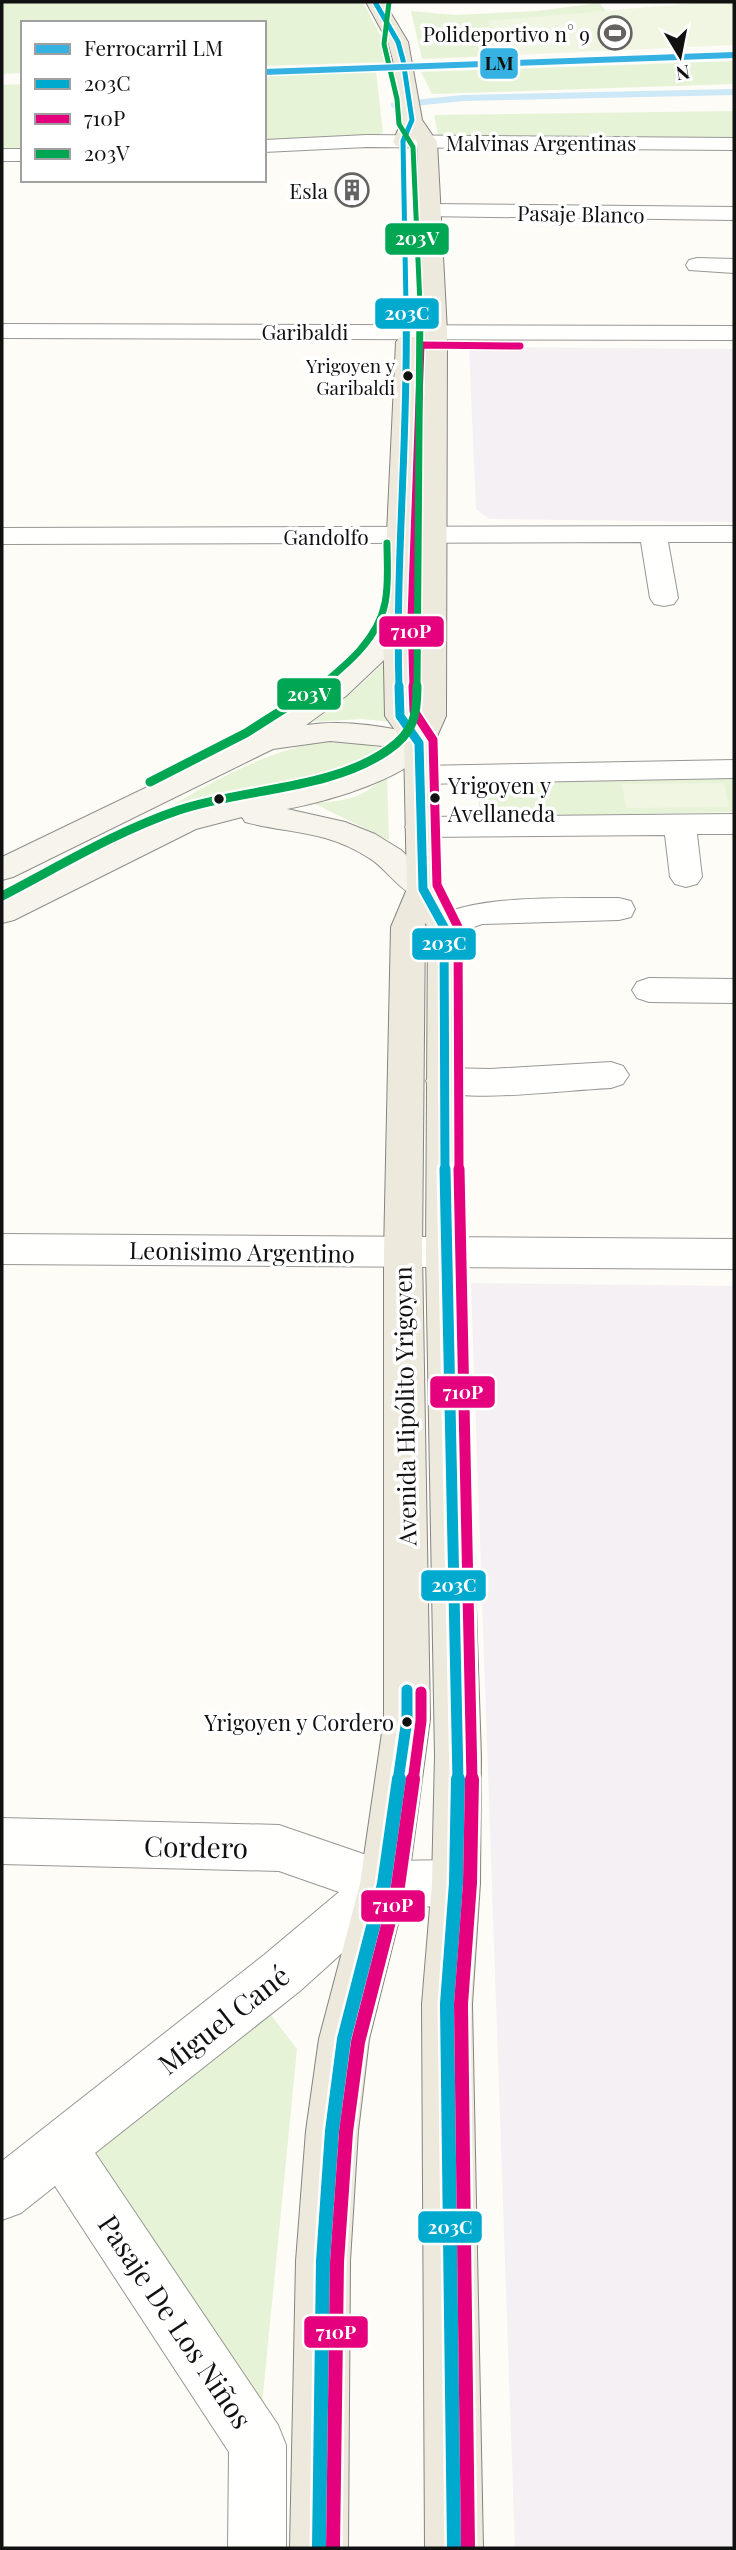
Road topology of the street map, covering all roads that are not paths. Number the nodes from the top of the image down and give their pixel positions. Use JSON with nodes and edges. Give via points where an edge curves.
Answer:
{"nodes":[{"id":1,"x":374,"y":2,"type":"edge"},
{"id":2,"x":403,"y":2,"type":"edge"},
{"id":3,"x":398,"y":42,"type":"junction"},
{"id":4,"x":412,"y":120,"type":"junction"},
{"id":5,"x":403,"y":142,"type":"junction"},
{"id":6,"x":427,"y":142,"type":"junction"},
{"id":7,"x":734,"y":144,"type":"edge"},
{"id":8,"x":266,"y":146,"type":"edge"},
{"id":9,"x":2,"y":155,"type":"edge"},
{"id":10,"x":21,"y":155,"type":"edge"},
{"id":11,"x":428,"y":211,"type":"junction"},
{"id":12,"x":734,"y":214,"type":"edge"},
{"id":13,"x":697,"y":265,"type":"dead end"},
{"id":14,"x":734,"y":266,"type":"edge"},
{"id":15,"x":2,"y":331,"type":"edge"},
{"id":16,"x":421,"y":331,"type":"junction"},
{"id":17,"x":734,"y":333,"type":"edge"},
{"id":18,"x":653,"y":534,"type":"junction"},
{"id":19,"x":734,"y":534,"type":"edge"},
{"id":20,"x":2,"y":536,"type":"edge"},
{"id":21,"x":401,"y":536,"type":"junction"},
{"id":22,"x":432,"y":536,"type":"junction"},
{"id":23,"x":664,"y":598,"type":"dead end"},
{"id":24,"x":397,"y":618,"type":"junction"},
{"id":25,"x":419,"y":743,"type":"junction"},
{"id":26,"x":260,"y":744,"type":"junction"},
{"id":27,"x":734,"y":769,"type":"edge"},
{"id":28,"x":420,"y":775,"type":"junction"},
{"id":29,"x":219,"y":812,"type":"junction"},
{"id":30,"x":680,"y":824,"type":"junction"},
{"id":31,"x":734,"y":824,"type":"edge"},
{"id":32,"x":421,"y":827,"type":"junction"},
{"id":33,"x":2,"y":870,"type":"edge"},
{"id":34,"x":686,"y":877,"type":"dead end"},
{"id":35,"x":424,"y":889,"type":"junction"},
{"id":36,"x":619,"y":909,"type":"dead end"},
{"id":37,"x":2,"y":912,"type":"edge"},
{"id":38,"x":444,"y":927,"type":"junction"},
{"id":39,"x":649,"y":990,"type":"dead end"},
{"id":40,"x":734,"y":991,"type":"edge"},
{"id":41,"x":611,"y":1075,"type":"dead end"},
{"id":42,"x":444,"y":1081,"type":"junction"},
{"id":43,"x":2,"y":1249,"type":"edge"},
{"id":44,"x":403,"y":1253,"type":"junction"},
{"id":45,"x":445,"y":1253,"type":"junction"},
{"id":46,"x":734,"y":1254,"type":"edge"},
{"id":47,"x":2,"y":1841,"type":"edge"},
{"id":48,"x":456,"y":1883,"type":"junction"},
{"id":49,"x":384,"y":1884,"type":"junction"},
{"id":50,"x":60,"y":2147,"type":"junction"},
{"id":51,"x":2,"y":2194,"type":"edge"},
{"id":52,"x":257,"y":2548,"type":"edge"},
{"id":53,"x":319,"y":2548,"type":"edge"},
{"id":54,"x":454,"y":2548,"type":"edge"}],
"edges":[{"from":1,"to":3,"type":"main road","name":"Avenida Hipólito Yrigoyen"},
{"from":2,"to":3,"type":"main road","name":"Avenida Hipólito Yrigoyen"},
{"from":3,"to":4,"type":"main road","name":"Avenida Hipólito Yrigoyen"},
{"from":4,"to":5,"type":"main road","name":"Avenida Hipólito Yrigoyen"},
{"from":4,"to":6,"type":"main road"},
{"from":5,"to":6,"type":"street","name":"Malvinas Argentinas"},
{"from":5,"to":8,"type":"street","name":"Malvinas Argentinas"},
{"from":5,"to":16,"type":"main road","name":"Avenida Hipólito Yrigoyen"},
{"from":6,"to":7,"type":"street","name":"Malvinas Argentinas"},
{"from":6,"to":11,"type":"main road","name":"Avenida Hipólito Yrigoyen"},
{"from":9,"to":10,"type":"street"},
{"from":11,"to":12,"type":"street","name":"Pasaje Blanco"},
{"from":11,"to":16,"type":"main road","name":"Avenida Hipólito Yrigoyen"},
{"from":13,"to":14,"type":"street"},
{"from":15,"to":16,"type":"street","name":"Garibaldi"},
{"from":16,"to":17,"type":"street","name":"Garibaldi"},
{"from":16,"to":21,"type":"main road","name":"Avenida Hipólito Yrigoyen"},
{"from":16,"to":22,"type":"main road","name":"Avenida Hipólito Yrigoyen"},
{"from":18,"to":19,"type":"street","name":"Gandolfo"},
{"from":18,"to":22,"type":"street","name":"Gandolfo"},
{"from":18,"to":23,"type":"street"},
{"from":20,"to":21,"type":"street","name":"Gandolfo"},
{"from":21,"to":22,"type":"street","name":"Gandolfo"},
{"from":21,"to":24,"type":"main road","name":"Avenida Hipólito Yrigoyen"},
{"from":22,"to":25,"type":"main road","name":"Avenida Hipólito Yrigoyen","via":[[431,716]]},
{"from":24,"to":25,"type":"main road","name":"Avenida Hipólito Yrigoyen","via":[[400,716]]},
{"from":24,"to":26,"type":"main road","via":[[374,654],[335,691]]},
{"from":25,"to":26,"type":"main road","via":[[320,731]]},
{"from":25,"to":28,"type":"main road","name":"Avenida Hipólito Yrigoyen"},
{"from":25,"to":29,"type":"main road","via":[[389,764],[328,791]]},
{"from":26,"to":33,"type":"main road"},
{"from":27,"to":28,"type":"street"},
{"from":28,"to":32,"type":"main road","name":"Avenida Hipólito Yrigoyen"},
{"from":29,"to":35,"type":"main road","via":[[285,817],[338,830],[380,849]]},
{"from":29,"to":37,"type":"main road","via":[[140,842]]},
{"from":30,"to":31,"type":"street"},
{"from":30,"to":32,"type":"street"},
{"from":30,"to":34,"type":"street"},
{"from":32,"to":35,"type":"main road","name":"Avenida Hipólito Yrigoyen"},
{"from":35,"to":38,"type":"main road","name":"Avenida Hipólito Yrigoyen"},
{"from":35,"to":44,"type":"main road","name":"Avenida Hipólito Yrigoyen","via":[[407,927]]},
{"from":36,"to":38,"type":"street","via":[[478,913]]},
{"from":38,"to":42,"type":"main road","name":"Avenida Hipólito Yrigoyen"},
{"from":39,"to":40,"type":"street"},
{"from":41,"to":42,"type":"street"},
{"from":42,"to":45,"type":"main road","name":"Avenida Hipólito Yrigoyen"},
{"from":43,"to":44,"type":"street","name":"Leonisimo Argentino"},
{"from":44,"to":45,"type":"street","name":"Leonisimo Argentino"},
{"from":44,"to":49,"type":"main road","name":"Avenida Hipólito Yrigoyen","via":[[407,1719]]},
{"from":45,"to":46,"type":"street","name":"Leonisimo Argentino"},
{"from":45,"to":48,"type":"main road","name":"Avenida Hipólito Yrigoyen","via":[[458,1756]]},
{"from":47,"to":49,"type":"street","name":"Cordero","via":[[279,1848]]},
{"from":48,"to":49,"type":"street"},
{"from":48,"to":54,"type":"main road","name":"Avenida Hipólito Yrigoyen","via":[[447,2004]]},
{"from":49,"to":50,"type":"street","name":"Miguel Cané","via":[[282,1973]]},
{"from":49,"to":53,"type":"main road","name":"Avenida Hipólito Yrigoyen","via":[[344,2039],[332,2131],[323,2261]]},
{"from":50,"to":51,"type":"street","name":"Miguel Cané"},
{"from":50,"to":52,"type":"street","name":"Pasaje De Los Niños","via":[[258,2445]]}]}
